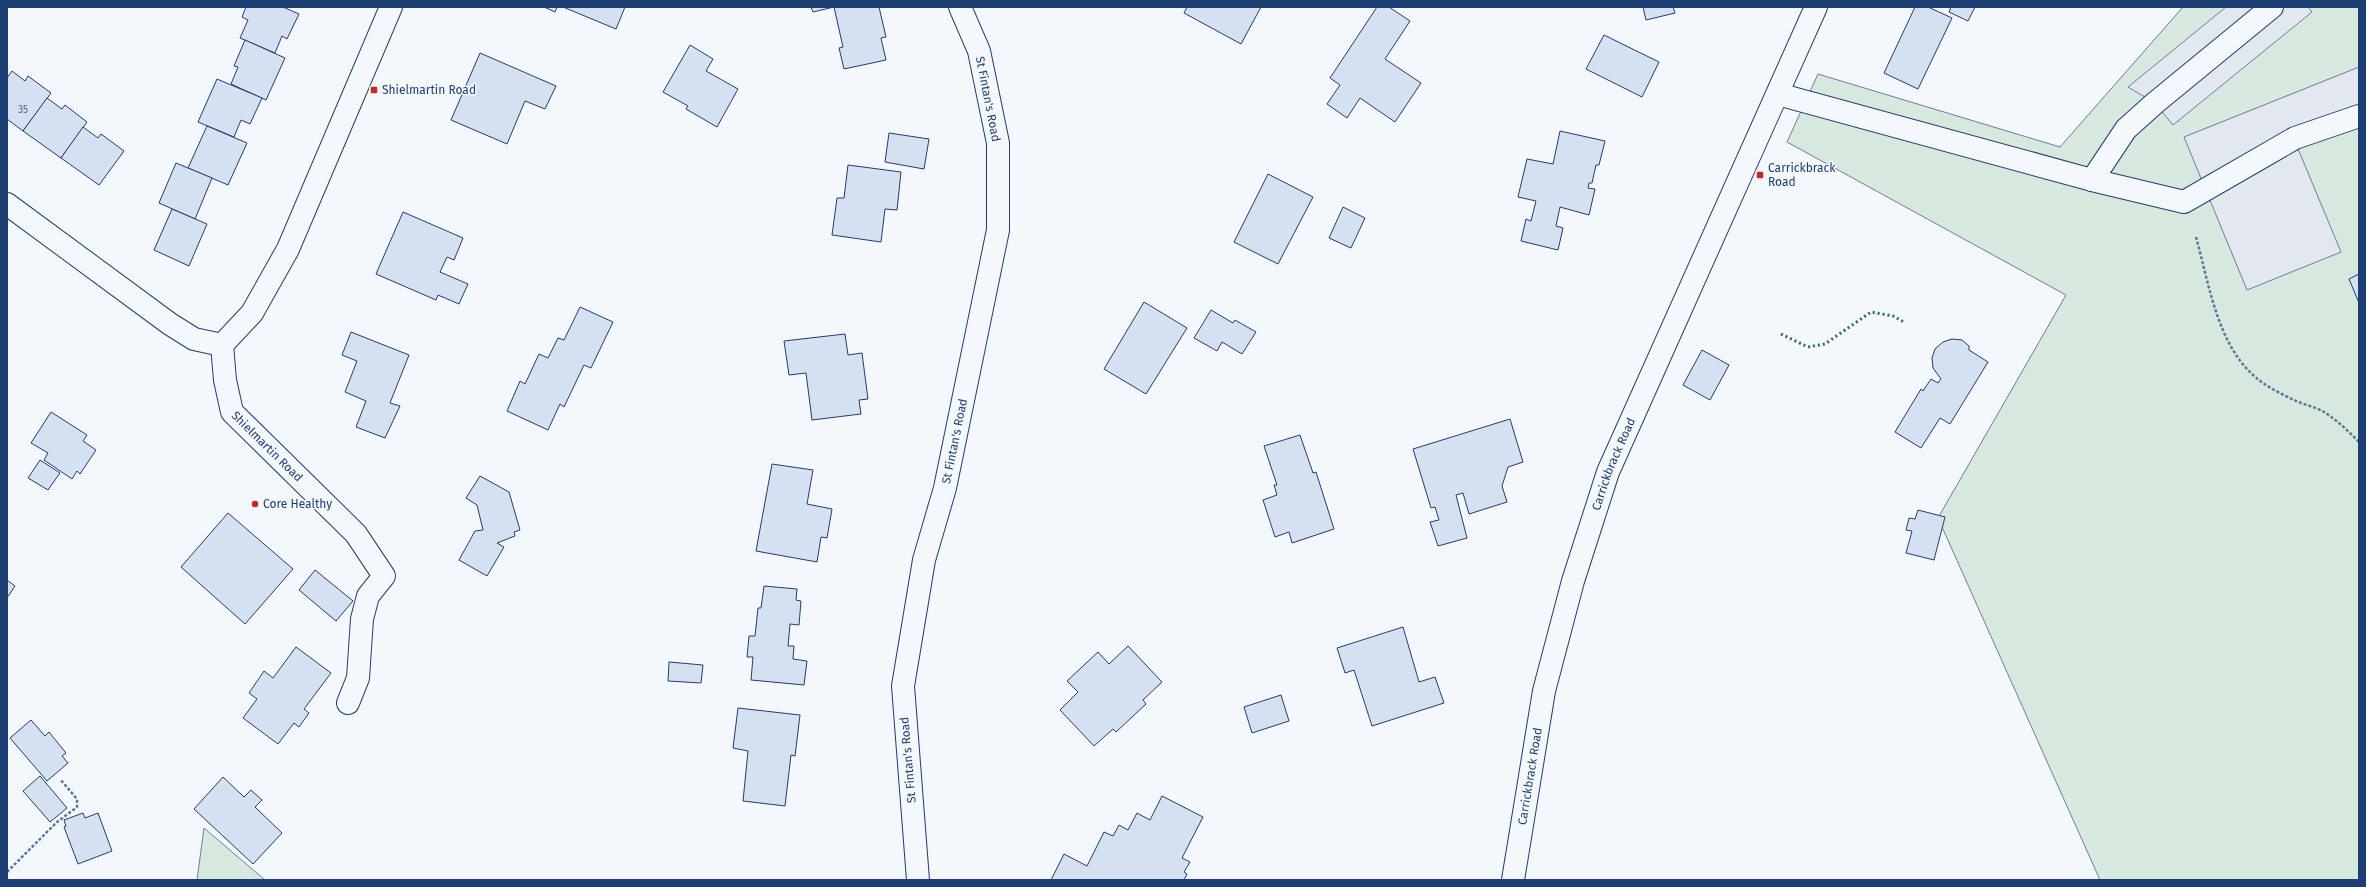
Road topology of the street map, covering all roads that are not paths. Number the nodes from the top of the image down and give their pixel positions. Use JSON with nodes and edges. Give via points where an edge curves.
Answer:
{"nodes":[{"id":1,"x":391,"y":7,"type":"edge"},
{"id":2,"x":960,"y":7,"type":"edge"},
{"id":3,"x":1816,"y":7,"type":"edge"},
{"id":4,"x":2272,"y":7,"type":"edge"},
{"id":5,"x":1778,"y":94,"type":"junction"},
{"id":6,"x":2359,"y":116,"type":"edge"},
{"id":7,"x":2092,"y":180,"type":"junction"},
{"id":8,"x":7,"y":204,"type":"edge"},
{"id":9,"x":222,"y":344,"type":"junction"},
{"id":10,"x":348,"y":703,"type":"dead end"},
{"id":11,"x":918,"y":880,"type":"edge"},
{"id":12,"x":1513,"y":880,"type":"edge"}],
"edges":[{"from":1,"to":9,"type":"street","via":[[288,249],[252,313]]},
{"from":2,"to":11,"type":"street","name":"St Fintan's Road","via":[[979,51],[998,143],[998,230],[945,488],[924,560],[902,686]]},
{"from":3,"to":5,"type":"street","name":"Carrickbrack Road"},
{"from":4,"to":7,"type":"street","via":[[2126,129]]},
{"from":5,"to":7,"type":"street"},
{"from":5,"to":12,"type":"street","name":"Carrickbrack Road","via":[[1608,472],[1573,581],[1544,691]]},
{"from":6,"to":7,"type":"street","via":[[2295,138],[2184,202]]},
{"from":8,"to":9,"type":"street","via":[[170,324],[194,339]]},
{"from":9,"to":10,"type":"street","name":"Shielmartin Road","via":[[225,380],[232,412],[356,534],[384,576],[368,596],[362,619],[358,678]]}]}
